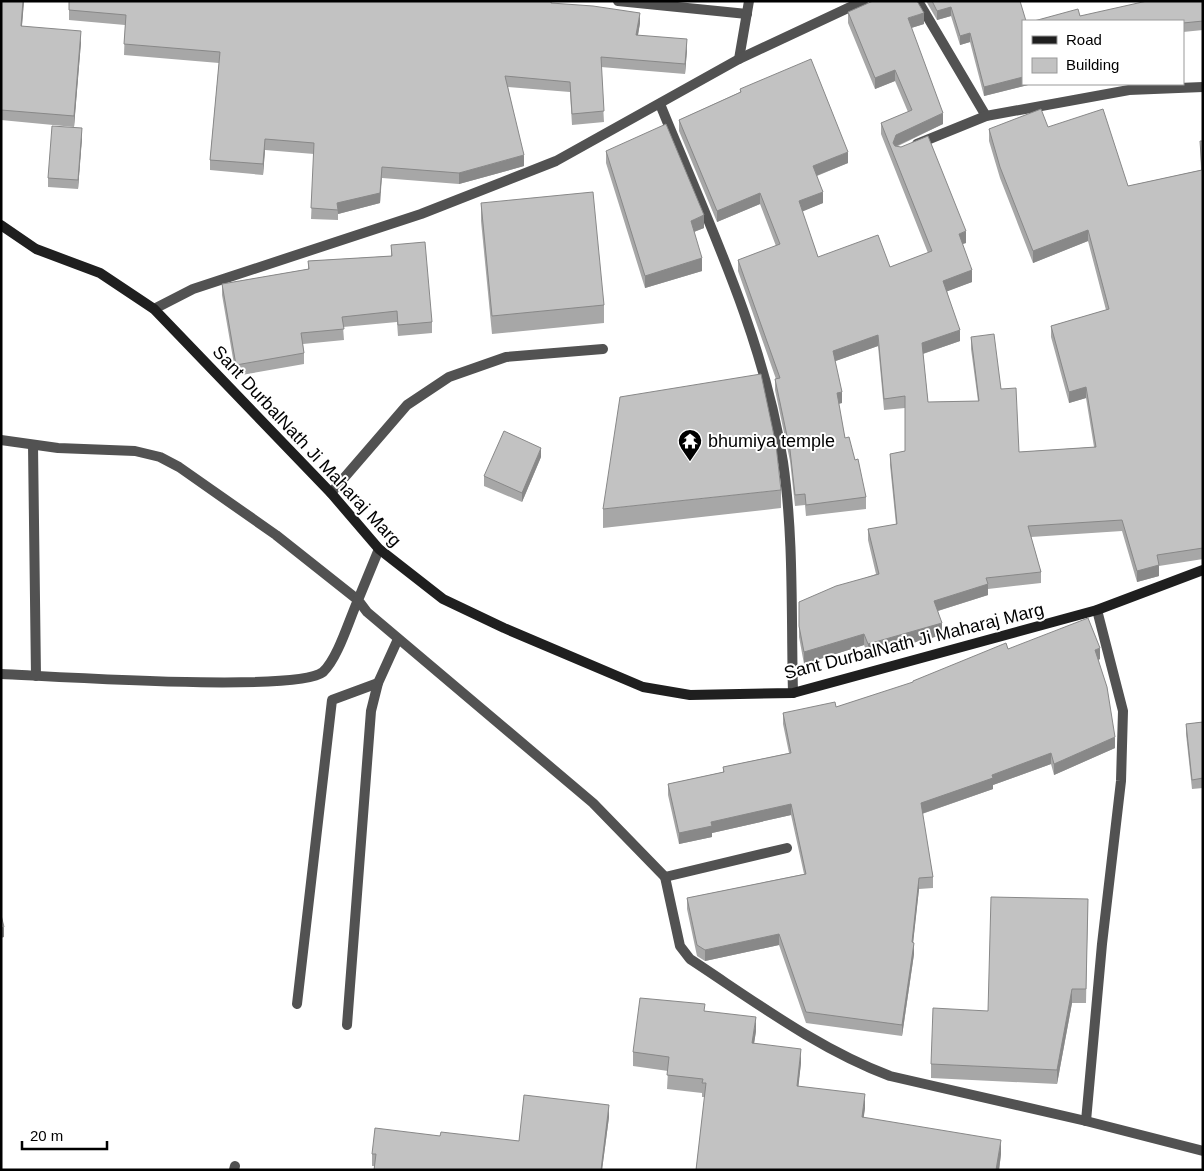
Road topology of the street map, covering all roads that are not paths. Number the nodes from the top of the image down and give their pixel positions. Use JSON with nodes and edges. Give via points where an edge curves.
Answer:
{"nodes":[{"id":1,"x":618,"y":1,"type":"edge"},
{"id":2,"x":749,"y":1,"type":"edge"},
{"id":3,"x":863,"y":1,"type":"edge"},
{"id":4,"x":918,"y":1,"type":"edge"},
{"id":5,"x":747,"y":14,"type":"junction"},
{"id":6,"x":739,"y":60,"type":"junction"},
{"id":7,"x":1203,"y":87,"type":"edge"},
{"id":8,"x":660,"y":104,"type":"junction"},
{"id":9,"x":986,"y":116,"type":"junction"},
{"id":10,"x":907,"y":148,"type":"edge"},
{"id":11,"x":1,"y":225,"type":"edge"},
{"id":12,"x":154,"y":309,"type":"junction"},
{"id":13,"x":603,"y":349,"type":"dead end"},
{"id":14,"x":1,"y":440,"type":"edge"},
{"id":15,"x":33,"y":445,"type":"junction"},
{"id":16,"x":331,"y":493,"type":"junction"},
{"id":17,"x":379,"y":549,"type":"junction"},
{"id":18,"x":1203,"y":570,"type":"edge"},
{"id":19,"x":358,"y":600,"type":"junction"},
{"id":20,"x":1097,"y":610,"type":"junction"},
{"id":21,"x":398,"y":639,"type":"junction"},
{"id":22,"x":1,"y":674,"type":"edge"},
{"id":23,"x":36,"y":676,"type":"junction"},
{"id":24,"x":378,"y":683,"type":"junction"},
{"id":25,"x":793,"y":693,"type":"junction"},
{"id":26,"x":787,"y":848,"type":"dead end"},
{"id":27,"x":665,"y":877,"type":"junction"},
{"id":28,"x":297,"y":1004,"type":"dead end"},
{"id":29,"x":347,"y":1025,"type":"dead end"},
{"id":30,"x":1086,"y":1121,"type":"junction"},
{"id":31,"x":1203,"y":1151,"type":"edge"}],
"edges":[{"from":1,"to":5,"type":"street"},
{"from":2,"to":5,"type":"street"},
{"from":3,"to":6,"type":"street"},
{"from":4,"to":9,"type":"street"},
{"from":5,"to":6,"type":"street"},
{"from":6,"to":8,"type":"street"},
{"from":7,"to":9,"type":"street","via":[[1129,90]]},
{"from":8,"to":12,"type":"street","via":[[556,160],[498,185],[421,214],[193,289]]},
{"from":8,"to":25,"type":"street","via":[[748,323],[770,397],[783,461],[790,520]]},
{"from":9,"to":10,"type":"street"},
{"from":11,"to":12,"type":"street","name":"Sant DurbalNath Ji Maharaj Marg","via":[[36,249],[100,273]]},
{"from":12,"to":16,"type":"street","name":"Sant DurbalNath Ji Maharaj Marg"},
{"from":13,"to":16,"type":"street","via":[[506,357],[449,377],[407,405]]},
{"from":14,"to":15,"type":"street"},
{"from":15,"to":19,"type":"street","via":[[135,450],[160,457],[276,535]]},
{"from":15,"to":23,"type":"street"},
{"from":16,"to":17,"type":"street","name":"Sant DurbalNath Ji Maharaj Marg"},
{"from":17,"to":19,"type":"street"},
{"from":17,"to":25,"type":"street","name":"Sant DurbalNath Ji Maharaj Marg","via":[[443,599],[643,687],[690,695]]},
{"from":18,"to":20,"type":"street","name":"Sant DurbalNath Ji Maharaj Marg"},
{"from":19,"to":21,"type":"street"},
{"from":19,"to":23,"type":"street","via":[[332,659],[322,672],[301,680],[254,683]]},
{"from":20,"to":25,"type":"street","name":"Sant DurbalNath Ji Maharaj Marg"},
{"from":20,"to":30,"type":"street","via":[[1123,711],[1122,781],[1102,944]]},
{"from":21,"to":24,"type":"street"},
{"from":21,"to":27,"type":"street","via":[[593,803]]},
{"from":22,"to":23,"type":"street"},
{"from":24,"to":28,"type":"street","via":[[332,700]]},
{"from":24,"to":29,"type":"street","via":[[372,712]]},
{"from":26,"to":27,"type":"street"},
{"from":27,"to":30,"type":"street","via":[[683,952],[813,1039],[890,1076]]},
{"from":30,"to":31,"type":"street"}]}
